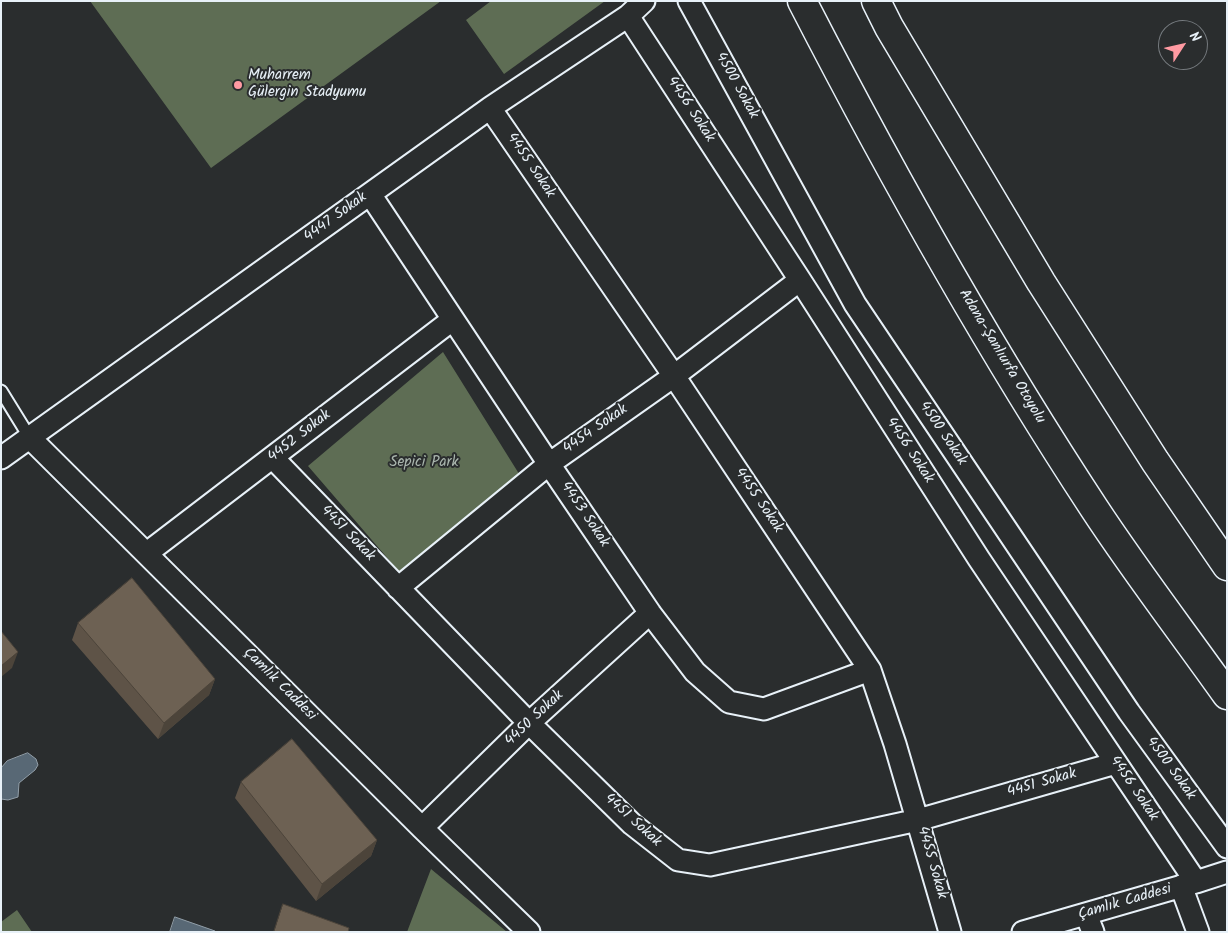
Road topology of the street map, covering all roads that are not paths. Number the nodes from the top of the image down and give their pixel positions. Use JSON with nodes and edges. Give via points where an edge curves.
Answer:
{"nodes":[{"id":1,"x":644,"y":1,"type":"edge"},
{"id":2,"x":689,"y":1,"type":"edge"},
{"id":3,"x":802,"y":1,"type":"edge"},
{"id":4,"x":876,"y":1,"type":"edge"},
{"id":5,"x":628,"y":16,"type":"junction"},
{"id":6,"x":490,"y":108,"type":"junction"},
{"id":7,"x":370,"y":194,"type":"junction"},
{"id":8,"x":800,"y":280,"type":"junction"},
{"id":9,"x":452,"y":320,"type":"junction"},
{"id":10,"x":674,"y":376,"type":"junction"},
{"id":11,"x":1,"y":391,"type":"edge"},
{"id":12,"x":30,"y":438,"type":"junction"},
{"id":13,"x":1,"y":458,"type":"edge"},
{"id":14,"x":273,"y":458,"type":"junction"},
{"id":15,"x":549,"y":464,"type":"junction"},
{"id":16,"x":147,"y":553,"type":"junction"},
{"id":17,"x":1227,"y":566,"type":"edge"},
{"id":18,"x":398,"y":588,"type":"junction"},
{"id":19,"x":650,"y":613,"type":"junction"},
{"id":20,"x":870,"y":670,"type":"junction"},
{"id":21,"x":1227,"y":695,"type":"edge"},
{"id":22,"x":529,"y":724,"type":"junction"},
{"id":23,"x":1116,"y":763,"type":"junction"},
{"id":24,"x":918,"y":820,"type":"junction"},
{"id":25,"x":422,"y":828,"type":"junction"},
{"id":26,"x":1227,"y":847,"type":"edge"},
{"id":27,"x":1227,"y":872,"type":"edge"},
{"id":28,"x":1188,"y":884,"type":"junction"},
{"id":29,"x":1090,"y":923,"type":"edge"},
{"id":30,"x":529,"y":932,"type":"edge"},
{"id":31,"x":950,"y":932,"type":"edge"},
{"id":32,"x":1023,"y":932,"type":"edge"},
{"id":33,"x":1198,"y":932,"type":"edge"}],
"edges":[{"from":1,"to":5,"type":"street","name":"4447 Sokak"},
{"from":2,"to":26,"type":"street","name":"4500 Sokak","via":[[855,304],[1129,712]]},
{"from":3,"to":21,"type":"highway","name":"Adana-Şanlıurfa Otoyolu","via":[[982,329],[1095,509]]},
{"from":4,"to":17,"type":"highway","via":[[1040,282]]},
{"from":5,"to":6,"type":"street","name":"4447 Sokak"},
{"from":5,"to":8,"type":"street","name":"4456 Sokak"},
{"from":6,"to":7,"type":"street","name":"4447 Sokak"},
{"from":6,"to":10,"type":"street","name":"4455 Sokak"},
{"from":7,"to":9,"type":"street","name":"4453 Sokak"},
{"from":7,"to":12,"type":"street","name":"4447 Sokak"},
{"from":8,"to":10,"type":"street","name":"4454 Sokak"},
{"from":8,"to":23,"type":"street","name":"4456 Sokak","via":[[979,559]]},
{"from":9,"to":14,"type":"street","name":"4452 Sokak"},
{"from":9,"to":15,"type":"street","name":"4453 Sokak"},
{"from":10,"to":15,"type":"street","name":"4454 Sokak"},
{"from":10,"to":20,"type":"street","name":"4455 Sokak"},
{"from":11,"to":12,"type":"lane"},
{"from":12,"to":13,"type":"street","name":"4447 Sokak"},
{"from":12,"to":16,"type":"street","name":"Çamlık Caddesi"},
{"from":14,"to":16,"type":"street","name":"4452 Sokak"},
{"from":14,"to":18,"type":"street","name":"4451 Sokak"},
{"from":15,"to":18,"type":"street","name":"4454 Sokak"},
{"from":15,"to":19,"type":"street","name":"4453 Sokak"},
{"from":16,"to":25,"type":"street","name":"Çamlık Caddesi"},
{"from":18,"to":22,"type":"street","name":"4451 Sokak"},
{"from":19,"to":20,"type":"street","name":"4453 Sokak","via":[[695,672],[729,702],[764,709]]},
{"from":19,"to":22,"type":"street","name":"4450 Sokak"},
{"from":20,"to":24,"type":"street","name":"4455 Sokak"},
{"from":22,"to":24,"type":"street","name":"4451 Sokak","via":[[632,824],[678,860],[710,865]]},
{"from":22,"to":25,"type":"street","name":"4450 Sokak"},
{"from":23,"to":24,"type":"street","name":"4451 Sokak"},
{"from":23,"to":28,"type":"street","name":"4456 Sokak"},
{"from":24,"to":31,"type":"street","name":"4455 Sokak"},
{"from":25,"to":30,"type":"street","name":"Çamlık Caddesi"},
{"from":27,"to":28,"type":"street","name":"Çamlık Caddesi"},
{"from":28,"to":29,"type":"street","name":"Çamlık Caddesi"},
{"from":28,"to":33,"type":"street","name":"4456 Sokak"},
{"from":29,"to":32,"type":"street","name":"Çamlık Caddesi"}]}
